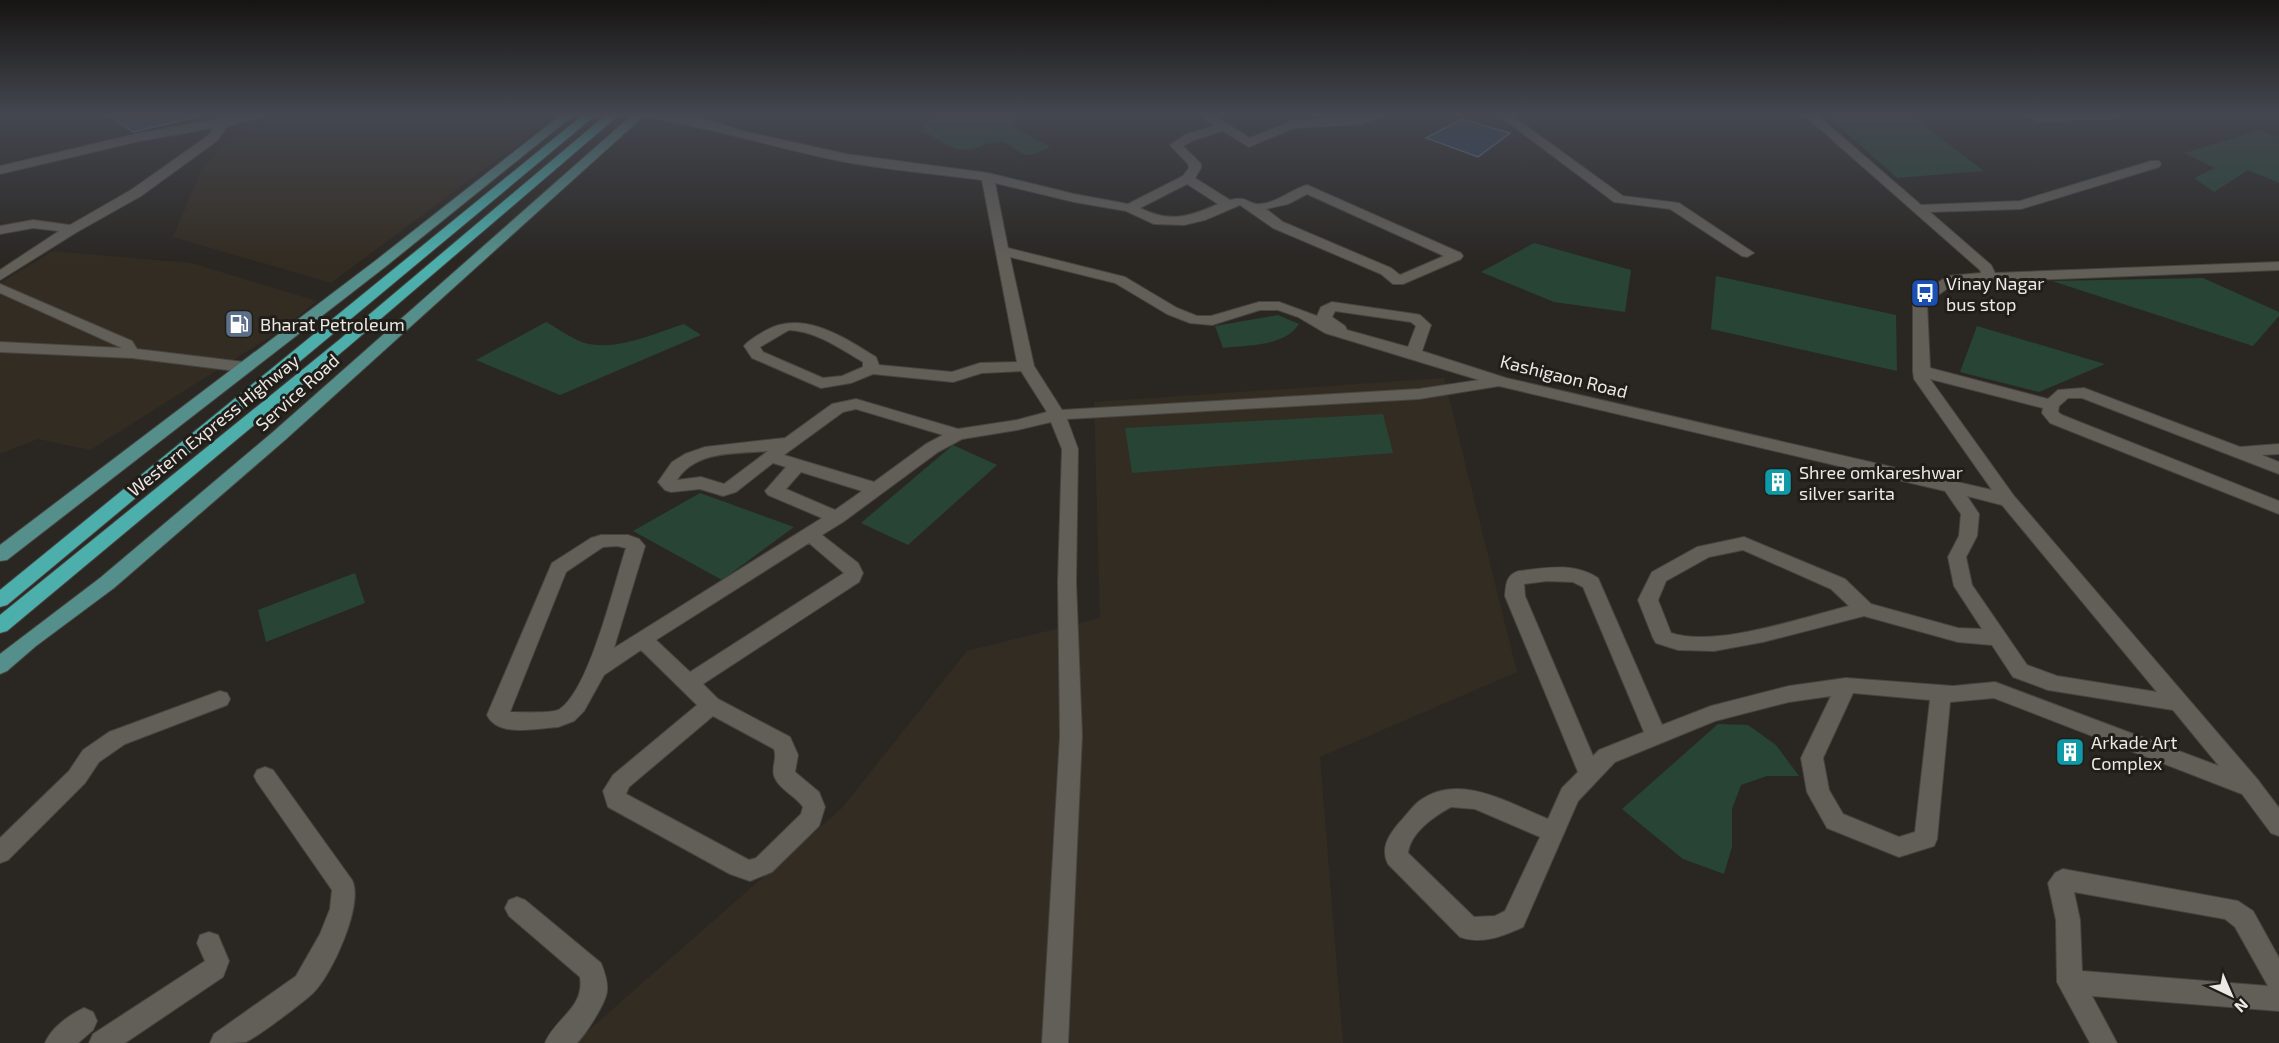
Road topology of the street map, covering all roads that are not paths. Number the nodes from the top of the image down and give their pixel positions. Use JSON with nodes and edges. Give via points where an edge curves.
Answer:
{"nodes":[{"id":1,"x":42,"y":163,"type":"edge"},
{"id":2,"x":178,"y":163,"type":"edge"},
{"id":3,"x":508,"y":163,"type":"edge"},
{"id":4,"x":532,"y":163,"type":"edge"},
{"id":5,"x":557,"y":163,"type":"edge"},
{"id":6,"x":585,"y":163,"type":"edge"},
{"id":7,"x":875,"y":163,"type":"edge"},
{"id":8,"x":1193,"y":163,"type":"edge"},
{"id":9,"x":1569,"y":163,"type":"edge"},
{"id":10,"x":1864,"y":163,"type":"edge"},
{"id":11,"x":2155,"y":164,"type":"dead end"},
{"id":12,"x":0,"y":172,"type":"edge"},
{"id":13,"x":988,"y":177,"type":"junction"},
{"id":14,"x":1187,"y":179,"type":"junction"},
{"id":15,"x":1228,"y":204,"type":"junction"},
{"id":16,"x":1130,"y":208,"type":"junction"},
{"id":17,"x":1256,"y":208,"type":"junction"},
{"id":18,"x":1916,"y":209,"type":"junction"},
{"id":19,"x":72,"y":229,"type":"junction"},
{"id":20,"x":0,"y":230,"type":"edge"},
{"id":21,"x":1002,"y":251,"type":"junction"},
{"id":22,"x":1747,"y":253,"type":"dead end"},
{"id":23,"x":2279,"y":266,"type":"edge"},
{"id":24,"x":0,"y":276,"type":"edge"},
{"id":25,"x":1990,"y":277,"type":"junction"},
{"id":26,"x":0,"y":288,"type":"edge"},
{"id":27,"x":1375,"y":340,"type":"junction"},
{"id":28,"x":0,"y":347,"type":"edge"},
{"id":29,"x":1416,"y":350,"type":"junction"},
{"id":30,"x":132,"y":353,"type":"junction"},
{"id":31,"x":1026,"y":366,"type":"junction"},
{"id":32,"x":244,"y":367,"type":"junction"},
{"id":33,"x":871,"y":369,"type":"junction"},
{"id":34,"x":1922,"y":371,"type":"junction"},
{"id":35,"x":1502,"y":382,"type":"junction"},
{"id":36,"x":2051,"y":405,"type":"junction"},
{"id":37,"x":1057,"y":415,"type":"junction"},
{"id":38,"x":958,"y":434,"type":"junction"},
{"id":39,"x":789,"y":443,"type":"junction"},
{"id":40,"x":2279,"y":449,"type":"edge"},
{"id":41,"x":2236,"y":452,"type":"junction"},
{"id":42,"x":771,"y":457,"type":"junction"},
{"id":43,"x":798,"y":465,"type":"junction"},
{"id":44,"x":2279,"y":468,"type":"edge"},
{"id":45,"x":1952,"y":488,"type":"junction"},
{"id":46,"x":876,"y":489,"type":"junction"},
{"id":47,"x":2008,"y":500,"type":"junction"},
{"id":48,"x":2279,"y":508,"type":"edge"},
{"id":49,"x":837,"y":518,"type":"junction"},
{"id":50,"x":810,"y":534,"type":"junction"},
{"id":51,"x":3,"y":550,"type":"edge"},
{"id":52,"x":0,"y":600,"type":"edge"},
{"id":53,"x":1864,"y":609,"type":"junction"},
{"id":54,"x":0,"y":626,"type":"edge"},
{"id":55,"x":1997,"y":638,"type":"junction"},
{"id":56,"x":642,"y":639,"type":"junction"},
{"id":57,"x":0,"y":666,"type":"edge"},
{"id":58,"x":597,"y":669,"type":"junction"},
{"id":59,"x":687,"y":684,"type":"junction"},
{"id":60,"x":1846,"y":686,"type":"junction"},
{"id":61,"x":1941,"y":693,"type":"junction"},
{"id":62,"x":220,"y":699,"type":"dead end"},
{"id":63,"x":2179,"y":703,"type":"junction"},
{"id":64,"x":711,"y":705,"type":"junction"},
{"id":65,"x":1656,"y":735,"type":"junction"},
{"id":66,"x":1590,"y":774,"type":"junction"},
{"id":67,"x":265,"y":776,"type":"dead end"},
{"id":68,"x":2250,"y":787,"type":"junction"},
{"id":69,"x":2279,"y":826,"type":"edge"},
{"id":70,"x":1553,"y":832,"type":"junction"},
{"id":71,"x":0,"y":853,"type":"edge"},
{"id":72,"x":517,"y":908,"type":"dead end"},
{"id":73,"x":209,"y":944,"type":"dead end"},
{"id":74,"x":2070,"y":982,"type":"junction"},
{"id":75,"x":2279,"y":982,"type":"edge"},
{"id":76,"x":2279,"y":999,"type":"edge"},
{"id":77,"x":84,"y":1021,"type":"dead end"},
{"id":78,"x":58,"y":1043,"type":"edge"},
{"id":79,"x":102,"y":1043,"type":"edge"},
{"id":80,"x":223,"y":1043,"type":"edge"},
{"id":81,"x":558,"y":1043,"type":"edge"},
{"id":82,"x":1055,"y":1043,"type":"edge"},
{"id":83,"x":2104,"y":1043,"type":"edge"}],
"edges":[{"from":1,"to":12,"type":"street"},
{"from":2,"to":19,"type":"street"},
{"from":3,"to":32,"type":"main road"},
{"from":4,"to":52,"type":"highway","name":"Western Express Highway"},
{"from":5,"to":54,"type":"highway","name":"Western Express Highway"},
{"from":6,"to":57,"type":"main road","name":"Service Road","via":[[279,436],[107,583]]},
{"from":7,"to":13,"type":"street"},
{"from":8,"to":14,"type":"street","via":[[1194,172]]},
{"from":9,"to":22,"type":"street","via":[[1619,199],[1674,206]]},
{"from":10,"to":18,"type":"street"},
{"from":11,"to":18,"type":"street","via":[[2021,205]]},
{"from":13,"to":16,"type":"street"},
{"from":13,"to":21,"type":"street"},
{"from":14,"to":15,"type":"street"},
{"from":14,"to":16,"type":"street"},
{"from":15,"to":16,"type":"street","via":[[1200,217],[1172,222],[1154,220]]},
{"from":15,"to":17,"type":"street","via":[[1242,201]]},
{"from":17,"to":17,"type":"street","via":[[1283,201],[1306,189],[1456,256],[1398,281],[1386,271],[1278,225]]},
{"from":18,"to":25,"type":"street","via":[[1986,268]]},
{"from":19,"to":20,"type":"street","via":[[33,224]]},
{"from":19,"to":24,"type":"street"},
{"from":21,"to":27,"type":"street","name":"Kashigaon Road","via":[[1120,280],[1195,320],[1212,321],[1259,306],[1279,306],[1330,330]]},
{"from":21,"to":31,"type":"street"},
{"from":23,"to":25,"type":"street"},
{"from":25,"to":34,"type":"street","via":[[1952,279],[1920,301]]},
{"from":26,"to":30,"type":"street","via":[[127,344]]},
{"from":27,"to":29,"type":"street","name":"Kashigaon Road"},
{"from":27,"to":29,"type":"street","via":[[1335,327],[1324,318],[1326,310],[1339,306],[1415,318],[1424,325]]},
{"from":28,"to":30,"type":"street"},
{"from":29,"to":35,"type":"street","name":"Kashigaon Road"},
{"from":30,"to":32,"type":"street"},
{"from":31,"to":33,"type":"street","via":[[980,368],[953,377]]},
{"from":31,"to":37,"type":"street"},
{"from":32,"to":51,"type":"main road"},
{"from":33,"to":33,"type":"street","via":[[845,380],[822,383],[757,355],[752,346],[790,326],[810,329],[871,360]]},
{"from":34,"to":36,"type":"street"},
{"from":34,"to":47,"type":"street","via":[[1922,379]]},
{"from":35,"to":37,"type":"street","via":[[1419,394]]},
{"from":35,"to":45,"type":"street","name":"Kashigaon Road"},
{"from":36,"to":41,"type":"street","via":[[2064,393],[2084,393]]},
{"from":36,"to":48,"type":"street","via":[[2050,413],[2056,419]]},
{"from":37,"to":38,"type":"street"},
{"from":37,"to":82,"type":"street","via":[[1071,449],[1067,582],[1071,736]]},
{"from":38,"to":39,"type":"street","via":[[856,404],[838,408]]},
{"from":38,"to":46,"type":"street"},
{"from":39,"to":42,"type":"street"},
{"from":39,"to":42,"type":"street","via":[[705,452],[681,461],[667,482],[671,486],[701,483],[723,490]]},
{"from":40,"to":41,"type":"street"},
{"from":41,"to":44,"type":"street"},
{"from":42,"to":43,"type":"street"},
{"from":43,"to":46,"type":"street"},
{"from":43,"to":49,"type":"street","via":[[774,491]]},
{"from":45,"to":47,"type":"street","name":"Kashigaon Road"},
{"from":45,"to":55,"type":"street","via":[[1970,514],[1968,536],[1957,557],[1963,586]]},
{"from":46,"to":49,"type":"street"},
{"from":47,"to":63,"type":"street"},
{"from":49,"to":50,"type":"street"},
{"from":50,"to":56,"type":"street"},
{"from":50,"to":59,"type":"street","via":[[851,568],[852,577]]},
{"from":53,"to":53,"type":"street","via":[[1744,639],[1714,644],[1678,643],[1663,638],[1648,600],[1659,577],[1704,552],[1744,543],[1838,584]]},
{"from":53,"to":55,"type":"street","via":[[1958,635]]},
{"from":55,"to":63,"type":"street","via":[[2020,671],[2055,684]]},
{"from":56,"to":58,"type":"street"},
{"from":56,"to":59,"type":"street"},
{"from":58,"to":58,"type":"street","via":[[567,716],[506,721],[497,715],[559,568],[597,542],[630,541],[636,546]]},
{"from":59,"to":64,"type":"street"},
{"from":60,"to":61,"type":"street"},
{"from":60,"to":61,"type":"street","via":[[1812,758],[1818,792],[1835,821],[1899,847],[1926,839]]},
{"from":60,"to":65,"type":"street","via":[[1789,694],[1711,714]]},
{"from":61,"to":68,"type":"street","via":[[1995,690]]},
{"from":62,"to":71,"type":"street","via":[[117,738],[91,756],[77,777]]},
{"from":63,"to":68,"type":"street"},
{"from":64,"to":64,"type":"street","via":[[782,743],[787,755],[784,775],[811,799],[814,807],[811,819],[764,865],[750,871],[616,800],[614,791],[621,781]]},
{"from":65,"to":66,"type":"street","via":[[1607,756]]},
{"from":65,"to":66,"type":"street","via":[[1591,583],[1582,576],[1566,574],[1519,578],[1515,582],[1515,596]]},
{"from":66,"to":70,"type":"street","via":[[1570,795]]},
{"from":67,"to":80,"type":"street","via":[[344,887],[345,902],[316,972]]},
{"from":68,"to":69,"type":"street"},
{"from":70,"to":70,"type":"street","via":[[1514,919],[1497,927],[1469,929],[1396,857],[1398,841],[1426,809],[1449,797],[1477,800]]},
{"from":72,"to":81,"type":"street","via":[[592,971],[596,992],[574,1028]]},
{"from":73,"to":79,"type":"street","via":[[217,961],[214,969]]},
{"from":74,"to":75,"type":"street","via":[[2068,920],[2060,883],[2066,879],[2230,909],[2244,919]]},
{"from":74,"to":76,"type":"street"},
{"from":74,"to":83,"type":"street"},
{"from":77,"to":78,"type":"street"}]}
